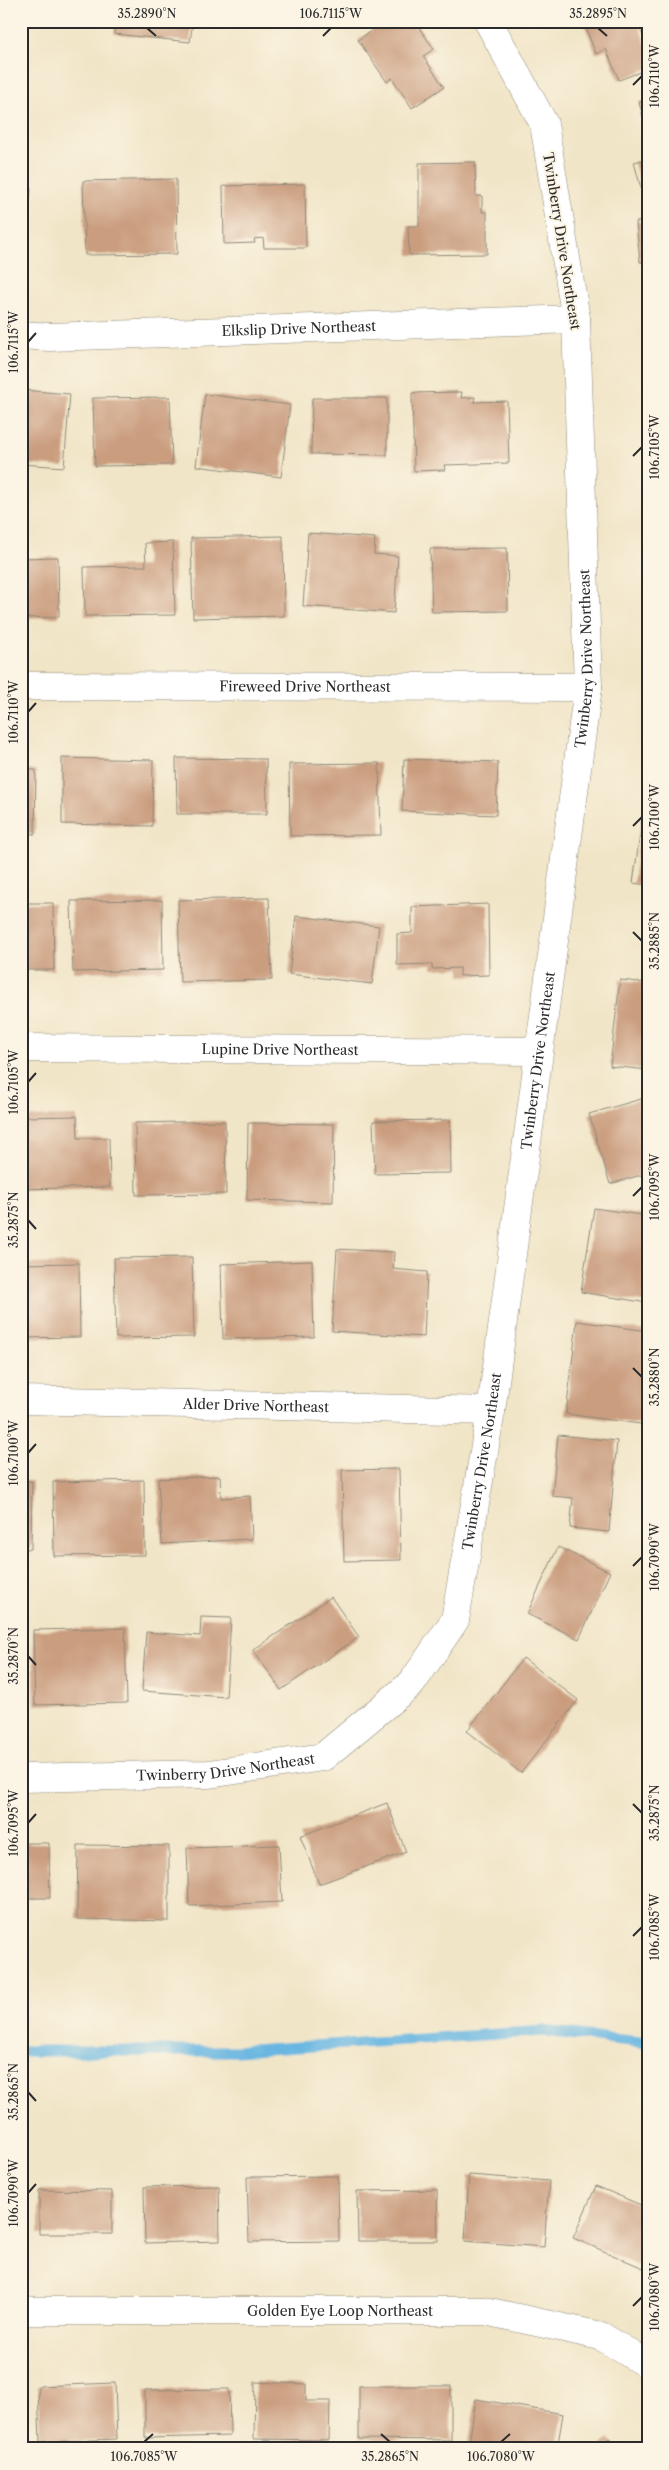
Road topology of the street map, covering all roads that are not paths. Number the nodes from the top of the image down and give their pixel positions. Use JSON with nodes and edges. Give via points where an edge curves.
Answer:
{"nodes":[{"id":1,"x":488,"y":21,"type":"edge"},
{"id":2,"x":576,"y":319,"type":"junction"},
{"id":3,"x":21,"y":335,"type":"edge"},
{"id":4,"x":21,"y":686,"type":"edge"},
{"id":5,"x":588,"y":687,"type":"junction"},
{"id":6,"x":21,"y":1048,"type":"edge"},
{"id":7,"x":539,"y":1051,"type":"junction"},
{"id":8,"x":21,"y":1400,"type":"edge"},
{"id":9,"x":491,"y":1411,"type":"junction"},
{"id":10,"x":21,"y":1778,"type":"edge"},
{"id":11,"x":21,"y":2311,"type":"edge"},
{"id":12,"x":648,"y":2365,"type":"edge"}],
"edges":[{"from":1,"to":2,"type":"street","name":"Twinberry Drive Northeast","via":[[544,124]]},
{"from":2,"to":3,"type":"street","name":"Elkslip Drive Northeast","via":[[49,337]]},
{"from":2,"to":5,"type":"street","name":"Twinberry Drive Northeast"},
{"from":4,"to":5,"type":"street","name":"Fireweed Drive Northeast"},
{"from":5,"to":7,"type":"street","name":"Twinberry Drive Northeast"},
{"from":6,"to":7,"type":"street","name":"Lupine Drive Northeast"},
{"from":7,"to":9,"type":"street","name":"Twinberry Drive Northeast"},
{"from":8,"to":9,"type":"street","name":"Alder Drive Northeast"},
{"from":9,"to":10,"type":"street","name":"Twinberry Drive Northeast","via":[[454,1620],[412,1683],[323,1757],[209,1774]]},
{"from":11,"to":12,"type":"street","name":"Golden Eye Loop Northeast","via":[[485,2311],[601,2336]]}]}
